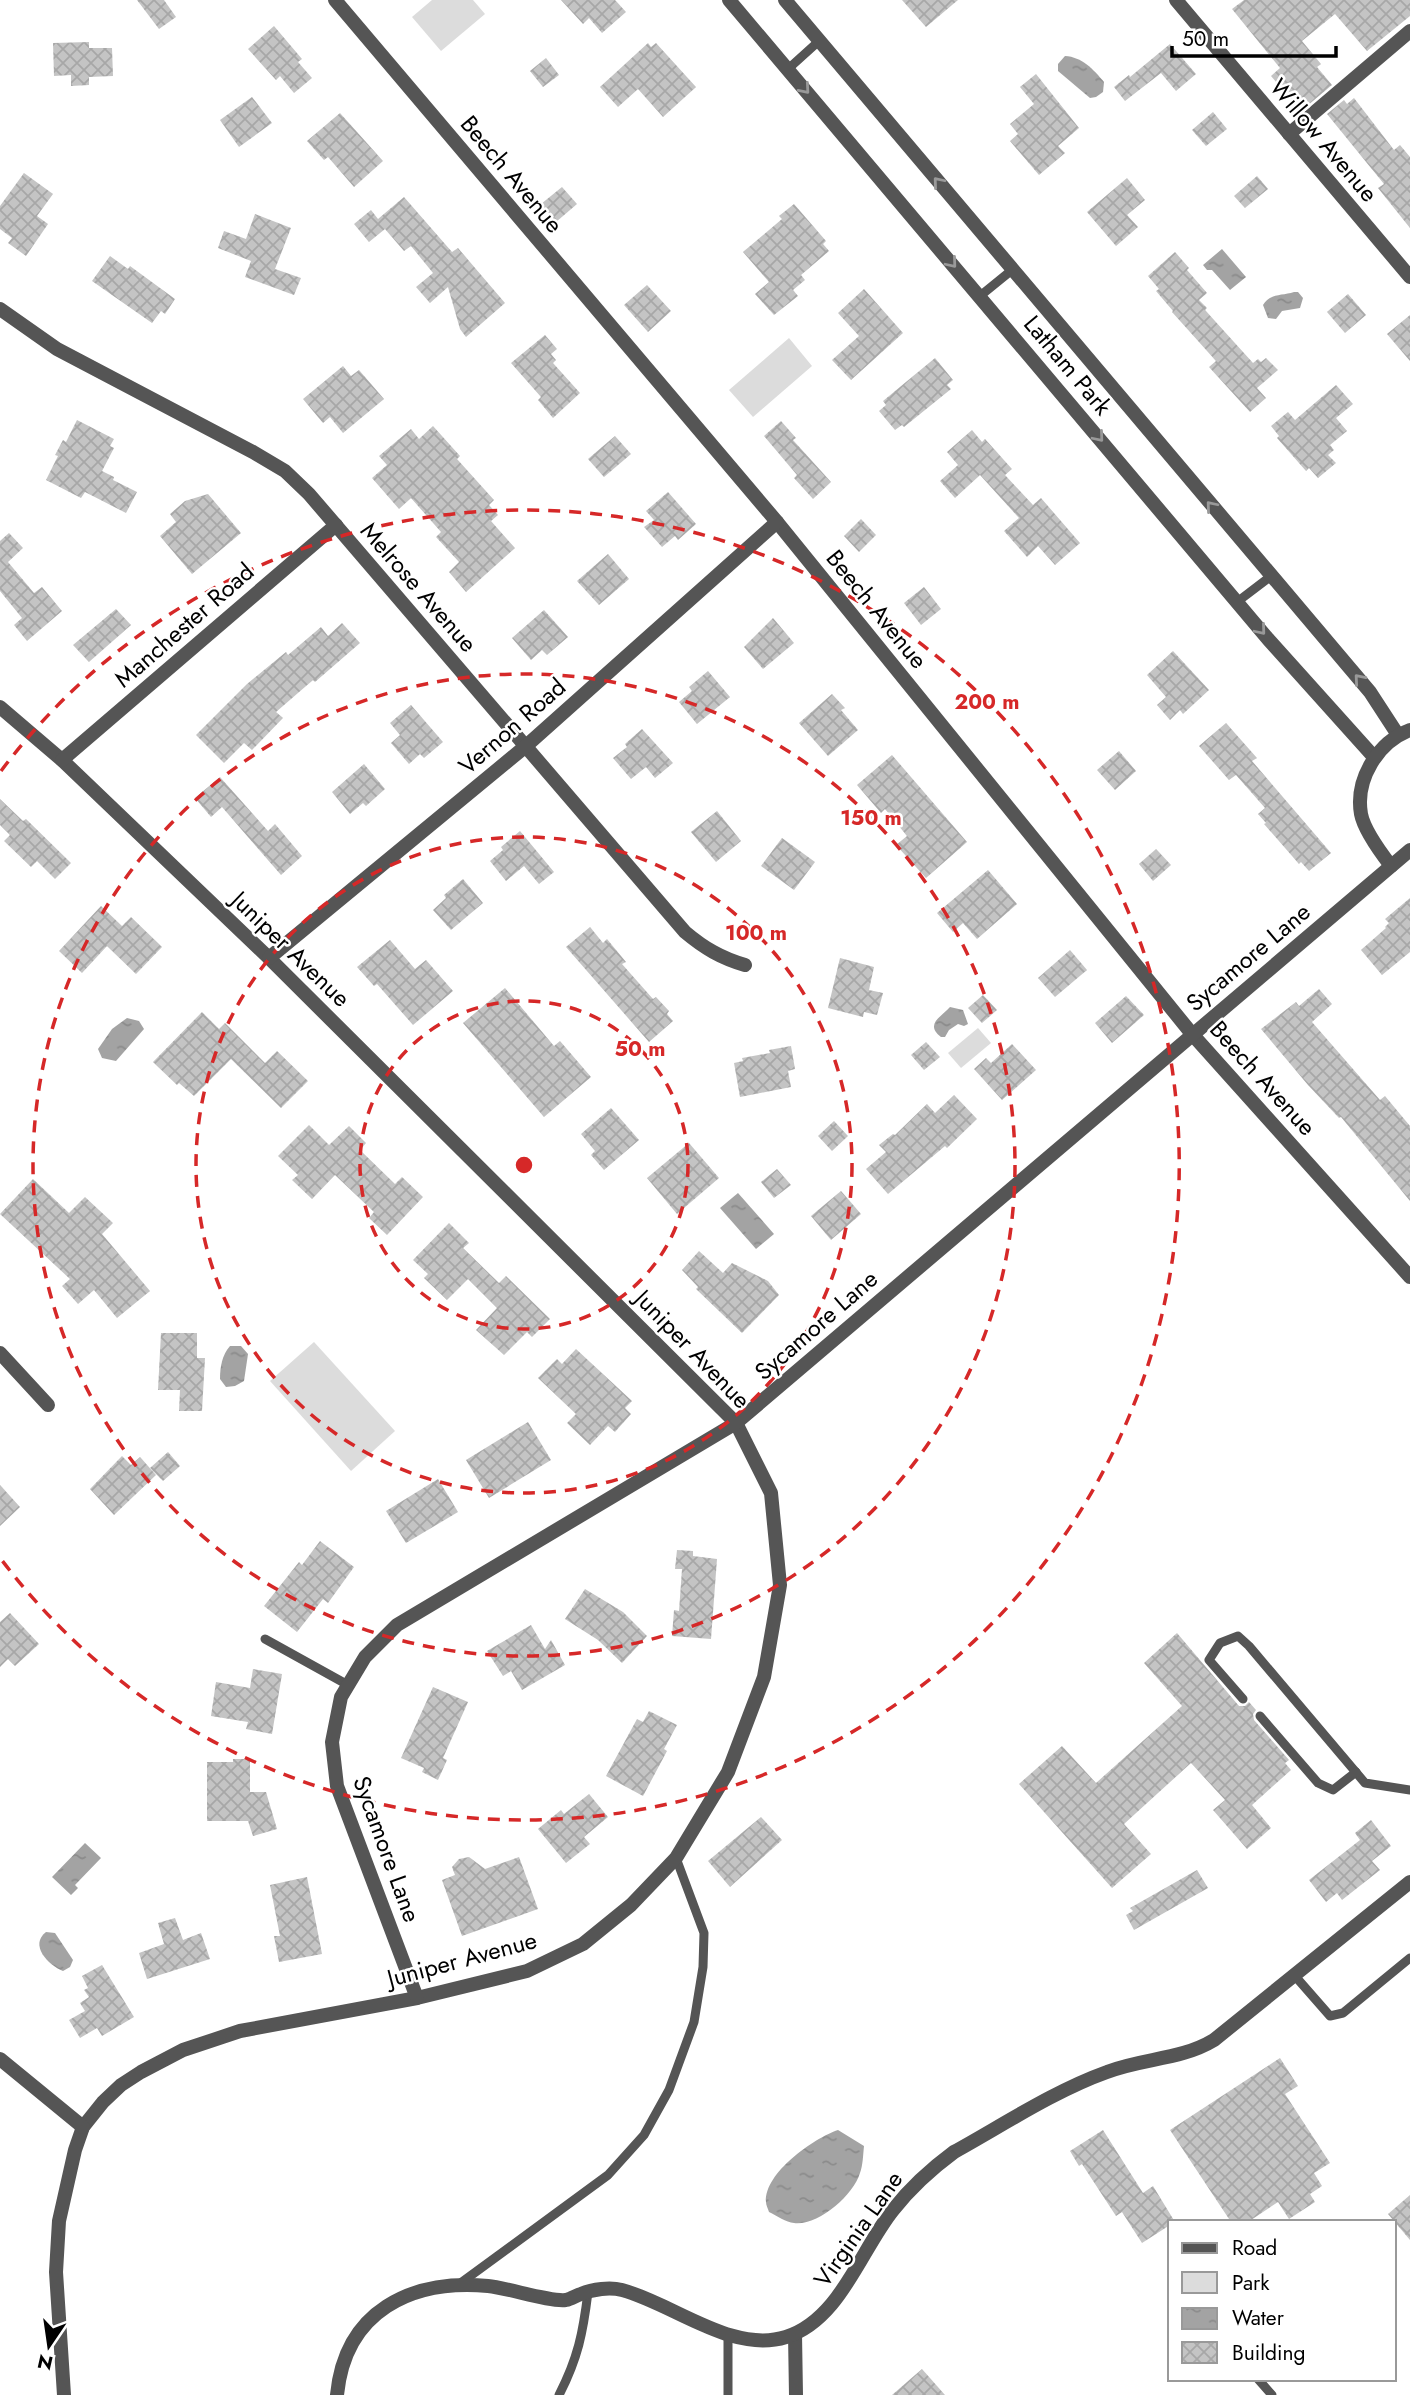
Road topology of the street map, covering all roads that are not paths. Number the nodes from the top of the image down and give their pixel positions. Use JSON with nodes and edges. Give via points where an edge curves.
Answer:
{"nodes":[{"id":1,"x":335,"y":0,"type":"edge"},
{"id":2,"x":729,"y":0,"type":"edge"},
{"id":3,"x":785,"y":0,"type":"edge"},
{"id":4,"x":1176,"y":0,"type":"edge"},
{"id":5,"x":1410,"y":32,"type":"edge"},
{"id":6,"x":819,"y":41,"type":"junction"},
{"id":7,"x":788,"y":68,"type":"junction"},
{"id":8,"x":1289,"y":134,"type":"junction"},
{"id":9,"x":1012,"y":270,"type":"junction"},
{"id":10,"x":1410,"y":277,"type":"edge"},
{"id":11,"x":980,"y":296,"type":"junction"},
{"id":12,"x":0,"y":309,"type":"edge"},
{"id":13,"x":777,"y":522,"type":"junction"},
{"id":14,"x":335,"y":525,"type":"junction"},
{"id":15,"x":1271,"y":576,"type":"junction"},
{"id":16,"x":1237,"y":601,"type":"junction"},
{"id":17,"x":0,"y":707,"type":"edge"},
{"id":18,"x":1404,"y":732,"type":"edge"},
{"id":19,"x":526,"y":746,"type":"junction"},
{"id":20,"x":1374,"y":757,"type":"junction"},
{"id":21,"x":62,"y":760,"type":"junction"},
{"id":22,"x":1410,"y":850,"type":"edge"},
{"id":23,"x":1391,"y":866,"type":"junction"},
{"id":24,"x":270,"y":958,"type":"junction"},
{"id":25,"x":745,"y":965,"type":"dead end"},
{"id":26,"x":1192,"y":1034,"type":"junction"},
{"id":27,"x":1410,"y":1277,"type":"edge"},
{"id":28,"x":0,"y":1353,"type":"edge"},
{"id":29,"x":48,"y":1405,"type":"dead end"},
{"id":30,"x":736,"y":1423,"type":"junction"},
{"id":31,"x":265,"y":1639,"type":"dead end"},
{"id":32,"x":348,"y":1685,"type":"junction"},
{"id":33,"x":1243,"y":1699,"type":"dead end"},
{"id":34,"x":1260,"y":1716,"type":"dead end"},
{"id":35,"x":1356,"y":1772,"type":"junction"},
{"id":36,"x":1410,"y":1790,"type":"edge"},
{"id":37,"x":676,"y":1858,"type":"junction"},
{"id":38,"x":1410,"y":1882,"type":"edge"},
{"id":39,"x":1410,"y":1958,"type":"edge"},
{"id":40,"x":1296,"y":1976,"type":"junction"},
{"id":41,"x":417,"y":1998,"type":"junction"},
{"id":42,"x":0,"y":2059,"type":"edge"},
{"id":43,"x":83,"y":2127,"type":"junction"},
{"id":44,"x":458,"y":2285,"type":"junction"},
{"id":45,"x":588,"y":2292,"type":"junction"},
{"id":46,"x":728,"y":2334,"type":"junction"},
{"id":47,"x":795,"y":2334,"type":"junction"},
{"id":48,"x":1260,"y":2381,"type":"edge"},
{"id":49,"x":64,"y":2395,"type":"edge"},
{"id":50,"x":337,"y":2395,"type":"edge"},
{"id":51,"x":559,"y":2395,"type":"edge"},
{"id":52,"x":728,"y":2395,"type":"edge"},
{"id":53,"x":796,"y":2395,"type":"edge"},
{"id":54,"x":1272,"y":2395,"type":"edge"}],
"edges":[{"from":1,"to":13,"type":"street","name":"Beech Avenue"},
{"from":2,"to":7,"type":"street","name":"Latham Park"},
{"from":3,"to":6,"type":"street","name":"Latham Park"},
{"from":4,"to":8,"type":"street","name":"Willow Avenue"},
{"from":5,"to":8,"type":"street"},
{"from":6,"to":7,"type":"lane"},
{"from":9,"to":6,"type":"street","name":"Latham Park","one_way":true},
{"from":7,"to":11,"type":"street","name":"Latham Park","one_way":true},
{"from":8,"to":10,"type":"street","name":"Willow Avenue"},
{"from":9,"to":11,"type":"lane"},
{"from":15,"to":9,"type":"street","name":"Latham Park","one_way":true},
{"from":11,"to":16,"type":"street","name":"Latham Park","one_way":true},
{"from":12,"to":14,"type":"street","name":"Melrose Avenue","via":[[57,349],[285,471]]},
{"from":13,"to":19,"type":"street","name":"Vernon Road"},
{"from":13,"to":26,"type":"street","name":"Beech Avenue"},
{"from":14,"to":19,"type":"street","name":"Melrose Avenue"},
{"from":14,"to":21,"type":"street","name":"Manchester Road"},
{"from":15,"to":16,"type":"lane"},
{"from":18,"to":15,"type":"street","name":"Latham Park","one_way":true},
{"from":16,"to":20,"type":"street","name":"Latham Park","one_way":true},
{"from":17,"to":21,"type":"street","name":"Juniper Avenue"},
{"from":18,"to":20,"type":"street","name":"Latham Park"},
{"from":19,"to":24,"type":"street","name":"Vernon Road"},
{"from":19,"to":25,"type":"street","name":"Melrose Avenue","via":[[685,932],[703,947]]},
{"from":20,"to":23,"type":"street","name":"Latham Park","via":[[1362,785],[1361,815]]},
{"from":21,"to":24,"type":"street","name":"Juniper Avenue"},
{"from":22,"to":23,"type":"street","name":"Sycamore Lane"},
{"from":23,"to":26,"type":"street","name":"Sycamore Lane"},
{"from":24,"to":30,"type":"street","name":"Juniper Avenue"},
{"from":26,"to":27,"type":"street","name":"Beech Avenue"},
{"from":26,"to":30,"type":"street","name":"Sycamore Lane"},
{"from":28,"to":29,"type":"street"},
{"from":30,"to":32,"type":"street","name":"Sycamore Lane","via":[[397,1625],[365,1657]]},
{"from":30,"to":37,"type":"street","name":"Juniper Avenue","via":[[771,1493],[780,1585],[764,1676],[728,1772]]},
{"from":31,"to":32,"type":"lane"},
{"from":32,"to":41,"type":"street","name":"Sycamore Lane","via":[[332,1742],[337,1786]]},
{"from":33,"to":35,"type":"lane","via":[[1209,1660],[1220,1643],[1238,1636]]},
{"from":34,"to":35,"type":"lane","via":[[1318,1783],[1334,1790]]},
{"from":35,"to":36,"type":"lane","via":[[1365,1783]]},
{"from":37,"to":41,"type":"street","name":"Juniper Avenue","via":[[631,1905],[583,1944],[527,1971]]},
{"from":37,"to":44,"type":"lane","via":[[704,1933],[703,1967],[694,2022],[669,2090],[644,2135],[608,2175]]},
{"from":38,"to":40,"type":"street","name":"Virginia Lane"},
{"from":39,"to":40,"type":"lane","via":[[1343,2013],[1330,2016]]},
{"from":40,"to":47,"type":"street","name":"Virginia Lane","via":[[1203,2047],[1082,2082],[954,2152],[916,2182],[891,2212],[830,2307]]},
{"from":41,"to":43,"type":"street","name":"Juniper Avenue","via":[[240,2031],[183,2050],[121,2085]]},
{"from":42,"to":43,"type":"street"},
{"from":43,"to":49,"type":"street","name":"Juniper Avenue","via":[[57,2243]]},
{"from":44,"to":45,"type":"street","name":"Virginia Lane","via":[[566,2300]]},
{"from":44,"to":50,"type":"street","name":"Virginia Lane","via":[[428,2289],[377,2312],[358,2331]]},
{"from":45,"to":46,"type":"street","name":"Virginia Lane","via":[[618,2289],[646,2297]]},
{"from":45,"to":51,"type":"lane","via":[[583,2335]]},
{"from":46,"to":47,"type":"street","name":"Virginia Lane","via":[[763,2342]]},
{"from":46,"to":52,"type":"lane"},
{"from":47,"to":53,"type":"street"},
{"from":48,"to":54,"type":"lane"}]}
